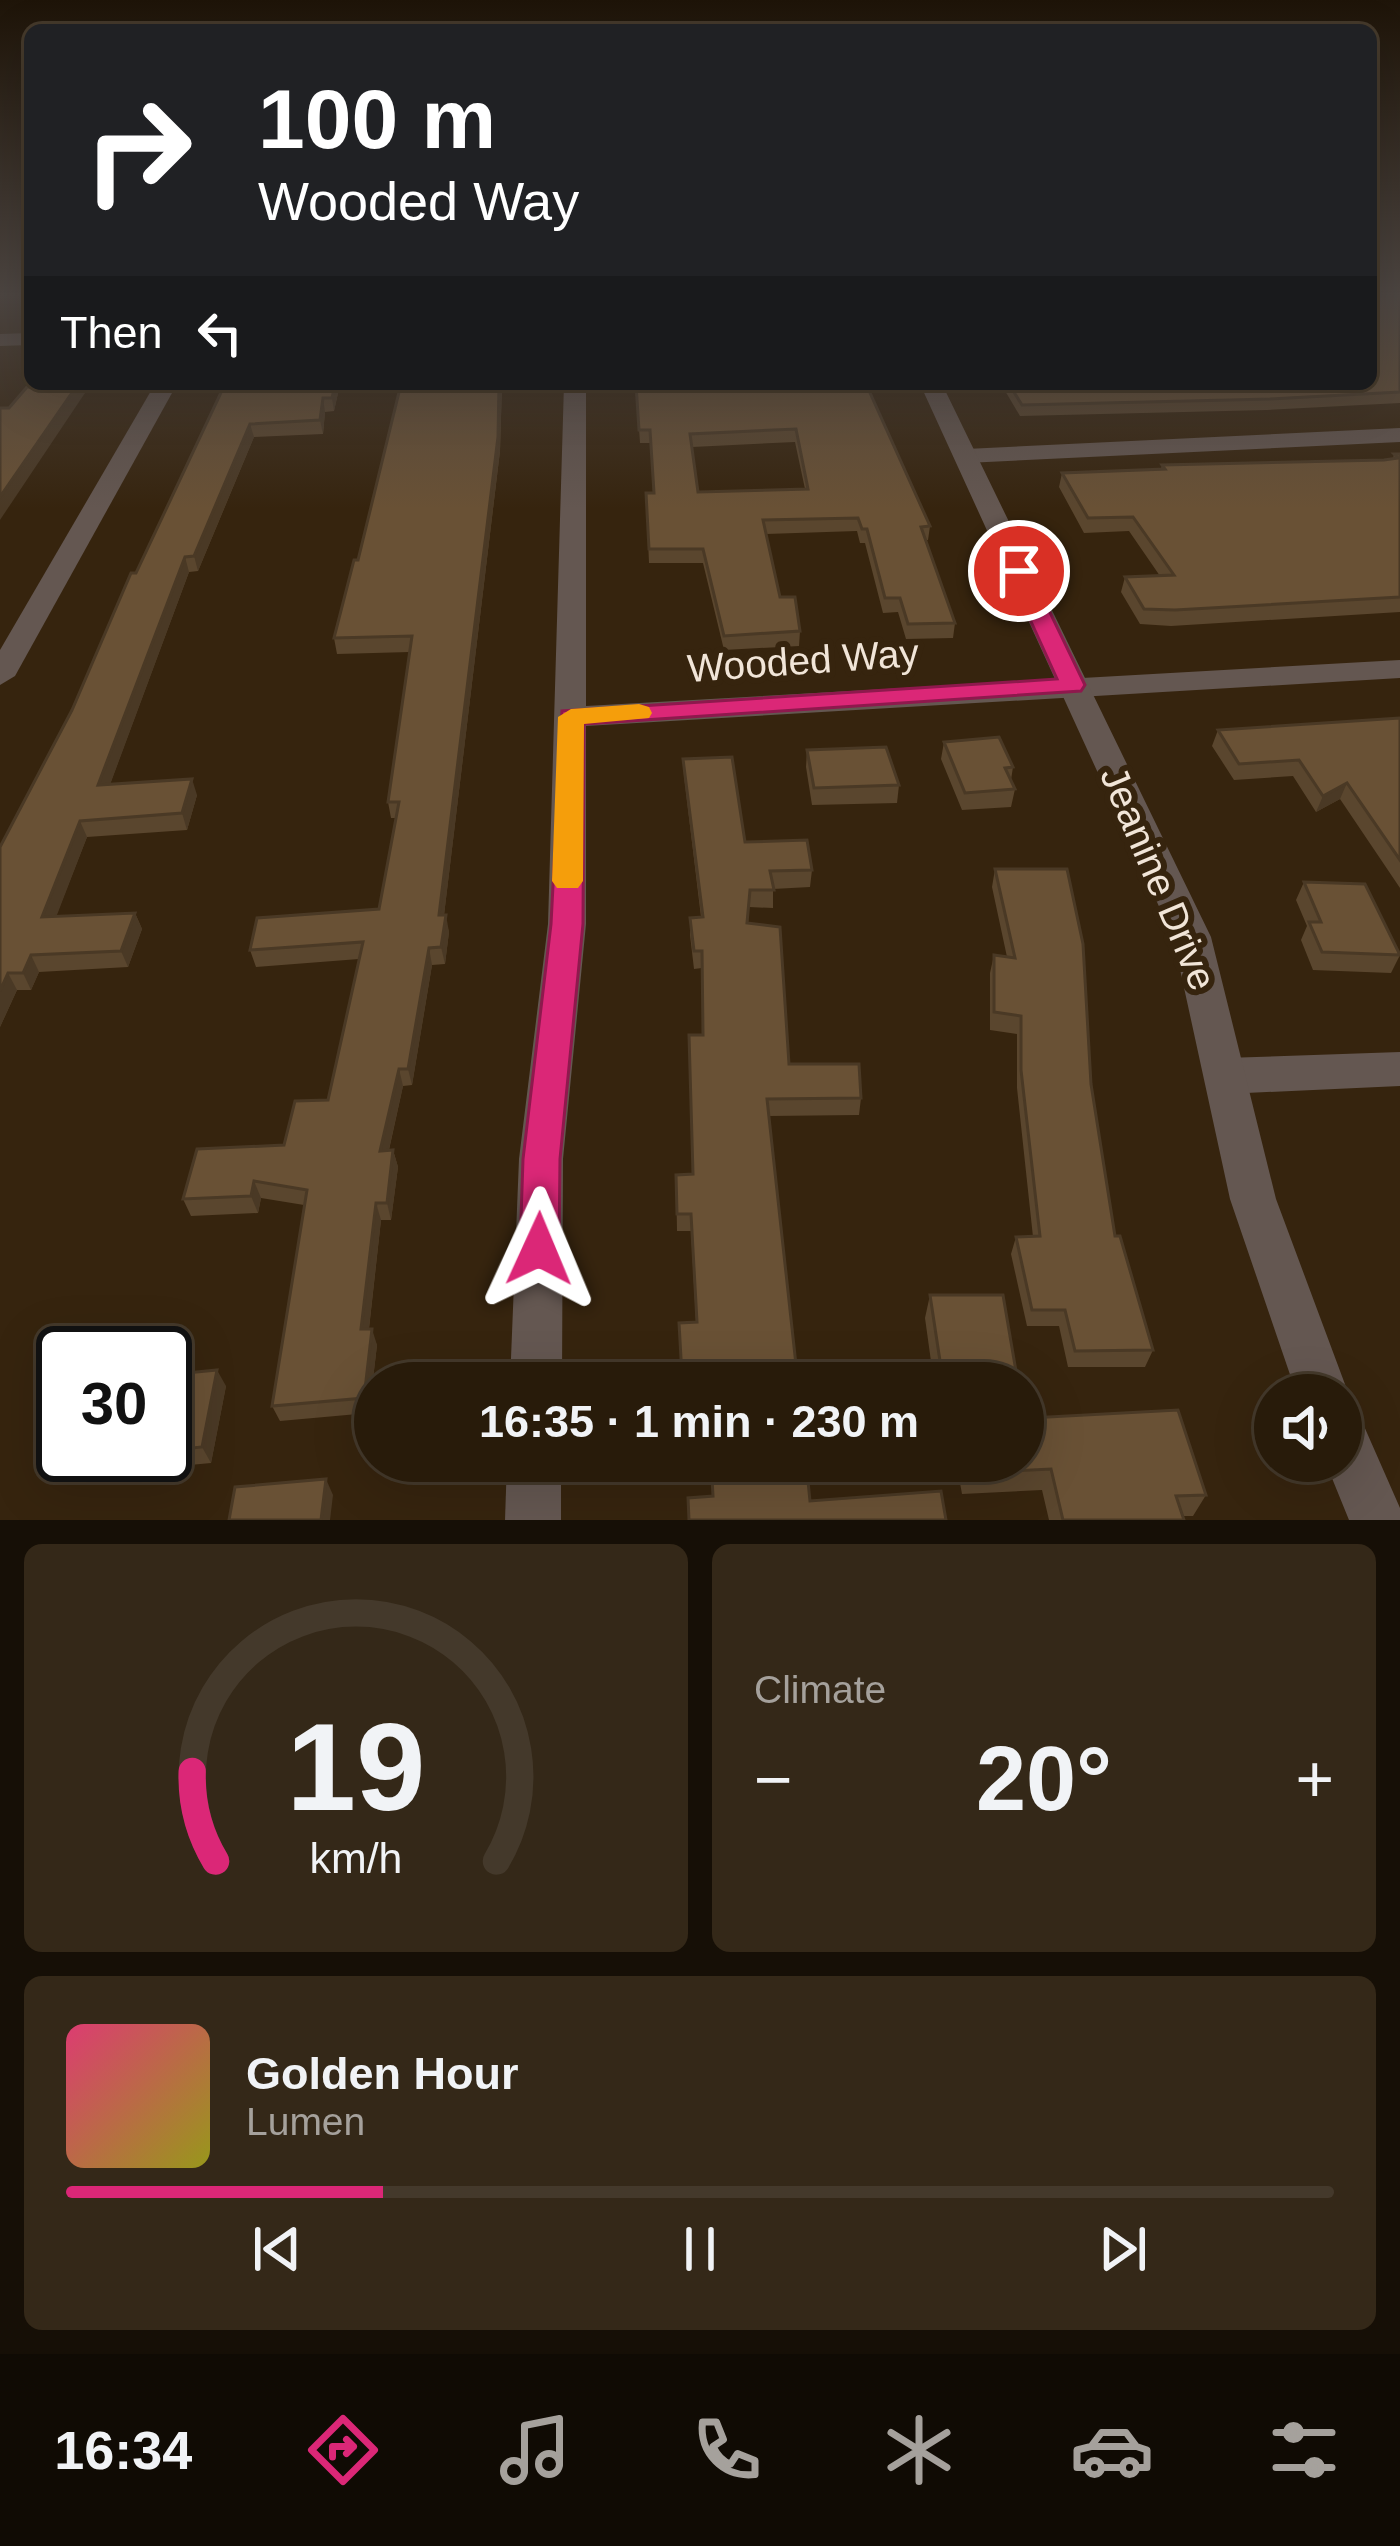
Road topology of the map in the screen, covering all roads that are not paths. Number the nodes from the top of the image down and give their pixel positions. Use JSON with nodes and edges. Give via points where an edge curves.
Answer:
{"nodes":[{"id":1,"x":163,"y":390,"type":"edge"},
{"id":2,"x":575,"y":390,"type":"edge"},
{"id":3,"x":934,"y":390,"type":"edge"},
{"id":4,"x":1400,"y":435,"type":"edge"},
{"id":5,"x":966,"y":456,"type":"junction"},
{"id":6,"x":1400,"y":669,"type":"edge"},
{"id":7,"x":0,"y":676,"type":"edge"},
{"id":8,"x":1072,"y":685,"type":"junction"},
{"id":9,"x":571,"y":717,"type":"junction"},
{"id":10,"x":1400,"y":1069,"type":"edge"},
{"id":11,"x":1225,"y":1076,"type":"junction"},
{"id":12,"x":537,"y":1362,"type":"edge"},
{"id":13,"x":1314,"y":1374,"type":"edge"},
{"id":14,"x":533,"y":1482,"type":"edge"},
{"id":15,"x":1361,"y":1482,"type":"edge"},
{"id":16,"x":532,"y":1520,"type":"edge"},
{"id":17,"x":1377,"y":1520,"type":"edge"}],
"edges":[{"from":1,"to":7,"type":"street"},
{"from":2,"to":9,"type":"street"},
{"from":3,"to":5,"type":"street","name":"Jeanine Drive"},
{"from":4,"to":5,"type":"street"},
{"from":5,"to":8,"type":"street","name":"Jeanine Drive"},
{"from":6,"to":8,"type":"street","name":"Wooded Way"},
{"from":8,"to":9,"type":"street","name":"Wooded Way"},
{"from":8,"to":11,"type":"street","name":"Jeanine Drive","via":[[1192,937]]},
{"from":9,"to":12,"type":"street","via":[[567,924],[542,1159]]},
{"from":10,"to":11,"type":"street"},
{"from":11,"to":13,"type":"street","name":"Jeanine Drive"},
{"from":14,"to":16,"type":"street"},
{"from":15,"to":17,"type":"street"}]}
